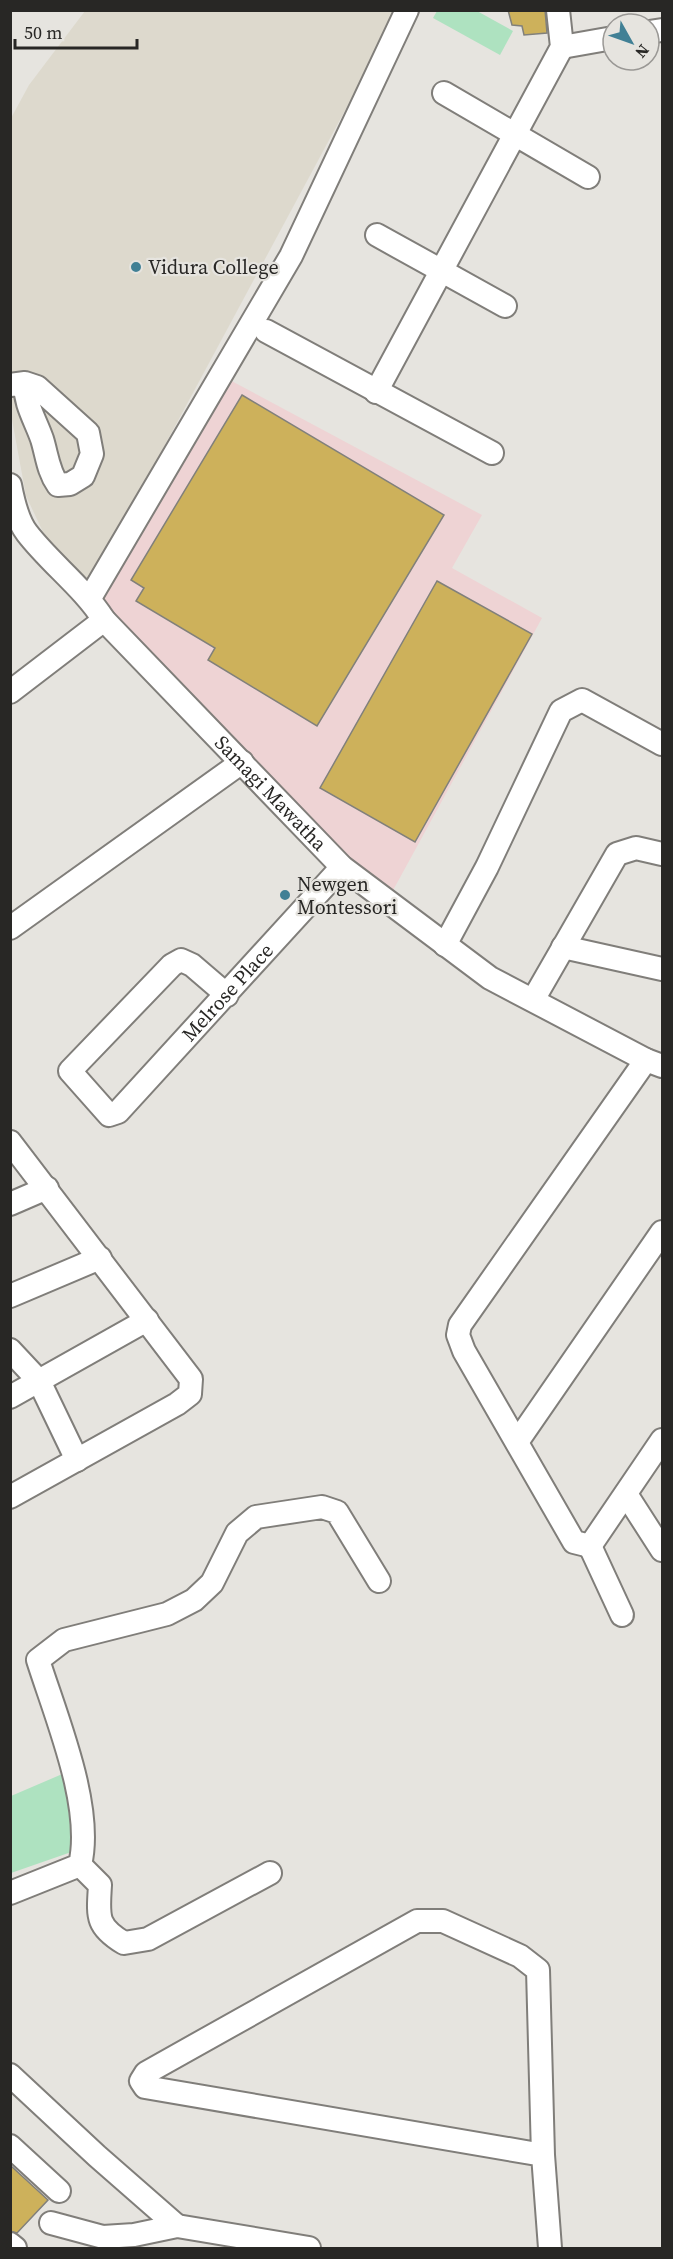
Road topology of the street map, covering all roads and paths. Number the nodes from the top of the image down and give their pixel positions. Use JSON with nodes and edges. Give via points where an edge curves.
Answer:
{"nodes":[{"id":1,"x":407,"y":10,"type":"edge"},
{"id":2,"x":558,"y":10,"type":"edge"},
{"id":3,"x":601,"y":40,"type":"edge"},
{"id":4,"x":562,"y":47,"type":"junction"},
{"id":5,"x":444,"y":93,"type":"dead end"},
{"id":6,"x":513,"y":135,"type":"junction"},
{"id":7,"x":588,"y":177,"type":"dead end"},
{"id":8,"x":377,"y":235,"type":"dead end"},
{"id":9,"x":440,"y":270,"type":"junction"},
{"id":10,"x":505,"y":306,"type":"dead end"},
{"id":11,"x":266,"y":331,"type":"dead end"},
{"id":12,"x":376,"y":392,"type":"junction"},
{"id":13,"x":492,"y":453,"type":"dead end"},
{"id":14,"x":10,"y":485,"type":"edge"},
{"id":15,"x":90,"y":598,"type":"junction"},
{"id":16,"x":104,"y":620,"type":"junction"},
{"id":17,"x":10,"y":692,"type":"edge"},
{"id":18,"x":663,"y":744,"type":"edge"},
{"id":19,"x":242,"y":762,"type":"junction"},
{"id":20,"x":663,"y":854,"type":"edge"},
{"id":21,"x":342,"y":867,"type":"junction"},
{"id":22,"x":10,"y":928,"type":"edge"},
{"id":23,"x":446,"y":945,"type":"junction"},
{"id":24,"x":563,"y":947,"type":"junction"},
{"id":25,"x":663,"y":969,"type":"edge"},
{"id":26,"x":227,"y":995,"type":"junction"},
{"id":27,"x":532,"y":1000,"type":"junction"},
{"id":28,"x":655,"y":1063,"type":"edge"},
{"id":29,"x":10,"y":1142,"type":"edge"},
{"id":30,"x":47,"y":1188,"type":"junction"},
{"id":31,"x":10,"y":1204,"type":"edge"},
{"id":32,"x":663,"y":1232,"type":"edge"},
{"id":33,"x":100,"y":1258,"type":"junction"},
{"id":34,"x":10,"y":1296,"type":"edge"},
{"id":35,"x":147,"y":1320,"type":"junction"},
{"id":36,"x":10,"y":1350,"type":"edge"},
{"id":37,"x":39,"y":1381,"type":"junction"},
{"id":38,"x":10,"y":1397,"type":"edge"},
{"id":39,"x":663,"y":1440,"type":"edge"},
{"id":40,"x":517,"y":1442,"type":"junction"},
{"id":41,"x":76,"y":1460,"type":"junction"},
{"id":42,"x":626,"y":1494,"type":"junction"},
{"id":43,"x":10,"y":1497,"type":"edge"},
{"id":44,"x":590,"y":1545,"type":"junction"},
{"id":45,"x":663,"y":1550,"type":"edge"},
{"id":46,"x":379,"y":1581,"type":"dead end"},
{"id":47,"x":622,"y":1615,"type":"dead end"},
{"id":48,"x":80,"y":1865,"type":"junction"},
{"id":49,"x":270,"y":1874,"type":"dead end"},
{"id":50,"x":10,"y":1893,"type":"edge"},
{"id":51,"x":10,"y":2075,"type":"edge"},
{"id":52,"x":10,"y":2146,"type":"edge"},
{"id":53,"x":543,"y":2155,"type":"junction"},
{"id":54,"x":59,"y":2191,"type":"dead end"},
{"id":55,"x":51,"y":2223,"type":"dead end"},
{"id":56,"x":166,"y":2234,"type":"edge"},
{"id":57,"x":10,"y":2244,"type":"edge"},
{"id":58,"x":275,"y":2246,"type":"edge"},
{"id":59,"x":15,"y":2248,"type":"edge"},
{"id":60,"x":309,"y":2248,"type":"edge"},
{"id":61,"x":550,"y":2248,"type":"edge"}],
"edges":[{"from":1,"to":15,"type":"street","via":[[291,256]]},
{"from":2,"to":4,"type":"street"},
{"from":3,"to":4,"type":"street"},
{"from":4,"to":6,"type":"street"},
{"from":5,"to":6,"type":"street"},
{"from":6,"to":7,"type":"street"},
{"from":6,"to":9,"type":"street"},
{"from":8,"to":9,"type":"street"},
{"from":9,"to":10,"type":"street"},
{"from":9,"to":12,"type":"street"},
{"from":11,"to":12,"type":"street"},
{"from":12,"to":13,"type":"street"},
{"from":14,"to":15,"type":"street","name":"Samagi Mawatha","via":[[26,531]]},
{"from":15,"to":16,"type":"street","name":"Samagi Mawatha"},
{"from":16,"to":17,"type":"street"},
{"from":16,"to":19,"type":"street","name":"Samagi Mawatha"},
{"from":18,"to":23,"type":"street","via":[[582,700],[561,711]]},
{"from":19,"to":21,"type":"street","name":"Samagi Mawatha"},
{"from":19,"to":22,"type":"street"},
{"from":20,"to":24,"type":"street","via":[[636,848],[617,854]]},
{"from":21,"to":23,"type":"street","name":"Samagi Mawatha"},
{"from":21,"to":26,"type":"street","name":"Melrose Place"},
{"from":23,"to":27,"type":"street","name":"Samagi Mawatha","via":[[490,978]]},
{"from":24,"to":25,"type":"street"},
{"from":24,"to":27,"type":"street"},
{"from":26,"to":26,"type":"street","name":"Melrose Place","via":[[118,1112],[109,1115],[70,1071],[181,960]]},
{"from":27,"to":28,"type":"street","name":"Samagi Mawatha"},
{"from":28,"to":40,"type":"street","via":[[460,1325],[458,1335],[464,1351]]},
{"from":29,"to":30,"type":"street"},
{"from":30,"to":31,"type":"street"},
{"from":30,"to":33,"type":"street"},
{"from":32,"to":40,"type":"street"},
{"from":33,"to":34,"type":"street"},
{"from":33,"to":35,"type":"street"},
{"from":35,"to":37,"type":"street"},
{"from":35,"to":41,"type":"street","via":[[191,1379],[190,1394]]},
{"from":36,"to":37,"type":"street"},
{"from":37,"to":38,"type":"street"},
{"from":37,"to":41,"type":"street"},
{"from":39,"to":42,"type":"street"},
{"from":40,"to":44,"type":"street","via":[[574,1542]]},
{"from":41,"to":43,"type":"street"},
{"from":42,"to":44,"type":"street"},
{"from":42,"to":45,"type":"street"},
{"from":44,"to":47,"type":"street"},
{"from":46,"to":48,"type":"street","via":[[337,1512],[322,1507],[256,1517],[237,1533],[212,1583],[194,1600],[167,1614],[63,1640],[38,1660],[74,1771],[84,1847]]},
{"from":48,"to":49,"type":"street","via":[[100,1886],[98,1917],[106,1932],[124,1943],[148,1939]]},
{"from":48,"to":50,"type":"street"},
{"from":51,"to":56,"type":"street","via":[[97,2156]]},
{"from":52,"to":54,"type":"street"},
{"from":53,"to":53,"type":"street","via":[[538,1970],[520,1956],[443,1921],[417,1921],[146,2073],[141,2081],[145,2087]]},
{"from":53,"to":61,"type":"street"},
{"from":55,"to":56,"type":"street","via":[[103,2237]]},
{"from":56,"to":58,"type":"street"},
{"from":57,"to":59,"type":"street"},
{"from":58,"to":60,"type":"street"}]}
